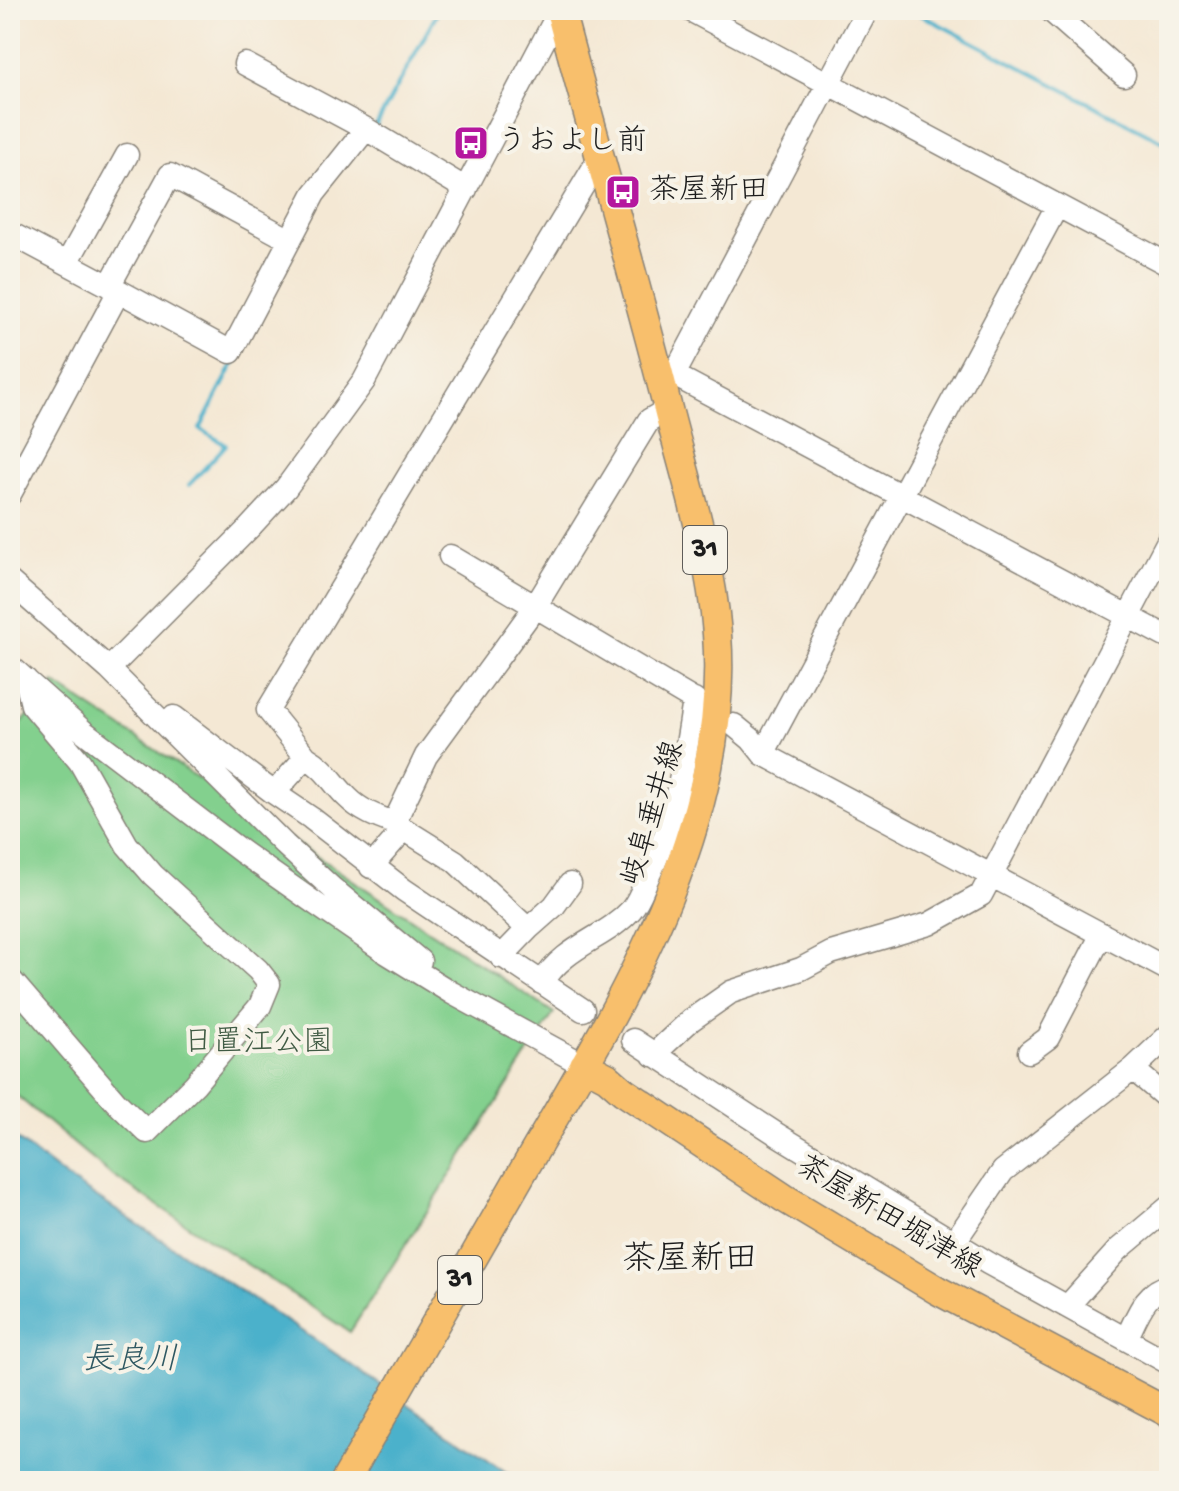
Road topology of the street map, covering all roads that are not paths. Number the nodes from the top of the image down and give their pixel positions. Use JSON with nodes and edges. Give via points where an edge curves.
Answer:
{"nodes":[{"id":1,"x":560,"y":10,"type":"edge"},
{"id":2,"x":690,"y":10,"type":"edge"},
{"id":3,"x":867,"y":10,"type":"edge"},
{"id":4,"x":1050,"y":10,"type":"edge"},
{"id":5,"x":245,"y":64,"type":"dead end"},
{"id":6,"x":1124,"y":75,"type":"dead end"},
{"id":7,"x":828,"y":84,"type":"junction"},
{"id":8,"x":366,"y":129,"type":"junction"},
{"id":9,"x":127,"y":155,"type":"dead end"},
{"id":10,"x":599,"y":159,"type":"junction"},
{"id":11,"x":466,"y":189,"type":"junction"},
{"id":12,"x":1057,"y":206,"type":"junction"},
{"id":13,"x":10,"y":233,"type":"edge"},
{"id":14,"x":290,"y":240,"type":"junction"},
{"id":15,"x":67,"y":263,"type":"junction"},
{"id":16,"x":1169,"y":265,"type":"edge"},
{"id":17,"x":114,"y":288,"type":"junction"},
{"id":18,"x":667,"y":376,"type":"junction"},
{"id":19,"x":668,"y":409,"type":"junction"},
{"id":20,"x":10,"y":494,"type":"edge"},
{"id":21,"x":901,"y":497,"type":"junction"},
{"id":22,"x":1169,"y":539,"type":"edge"},
{"id":23,"x":450,"y":556,"type":"dead end"},
{"id":24,"x":10,"y":582,"type":"edge"},
{"id":25,"x":535,"y":607,"type":"junction"},
{"id":26,"x":1128,"y":616,"type":"junction"},
{"id":27,"x":1169,"y":638,"type":"edge"},
{"id":28,"x":109,"y":669,"type":"junction"},
{"id":29,"x":18,"y":673,"type":"edge"},
{"id":30,"x":138,"y":698,"type":"junction"},
{"id":31,"x":734,"y":725,"type":"dead end"},
{"id":32,"x":763,"y":754,"type":"junction"},
{"id":33,"x":306,"y":757,"type":"junction"},
{"id":34,"x":274,"y":793,"type":"junction"},
{"id":35,"x":399,"y":826,"type":"junction"},
{"id":36,"x":371,"y":867,"type":"junction"},
{"id":37,"x":992,"y":876,"type":"junction"},
{"id":38,"x":570,"y":884,"type":"dead end"},
{"id":39,"x":528,"y":929,"type":"junction"},
{"id":40,"x":1102,"y":934,"type":"junction"},
{"id":41,"x":501,"y":957,"type":"junction"},
{"id":42,"x":1169,"y":970,"type":"edge"},
{"id":43,"x":10,"y":979,"type":"edge"},
{"id":44,"x":542,"y":983,"type":"junction"},
{"id":45,"x":452,"y":993,"type":"junction"},
{"id":46,"x":583,"y":1010,"type":"dead end"},
{"id":47,"x":1169,"y":1035,"type":"edge"},
{"id":48,"x":633,"y":1040,"type":"dead end"},
{"id":49,"x":1029,"y":1052,"type":"dead end"},
{"id":50,"x":653,"y":1055,"type":"junction"},
{"id":51,"x":1133,"y":1069,"type":"junction"},
{"id":52,"x":580,"y":1072,"type":"junction"},
{"id":53,"x":1169,"y":1100,"type":"edge"},
{"id":54,"x":1169,"y":1207,"type":"edge"},
{"id":55,"x":955,"y":1241,"type":"junction"},
{"id":56,"x":1169,"y":1286,"type":"edge"},
{"id":57,"x":1070,"y":1308,"type":"junction"},
{"id":58,"x":1126,"y":1339,"type":"junction"},
{"id":59,"x":1169,"y":1363,"type":"edge"},
{"id":60,"x":1167,"y":1411,"type":"edge"},
{"id":61,"x":345,"y":1481,"type":"edge"}],
"edges":[{"from":1,"to":10,"type":"main road","name":"岐阜垂井線","number":"31"},
{"from":1,"to":11,"type":"street"},
{"from":2,"to":7,"type":"street"},
{"from":3,"to":7,"type":"street"},
{"from":4,"to":6,"type":"street"},
{"from":5,"to":8,"type":"street"},
{"from":7,"to":12,"type":"street"},
{"from":7,"to":18,"type":"street"},
{"from":8,"to":11,"type":"street"},
{"from":8,"to":14,"type":"street","via":[[319,186]]},
{"from":9,"to":15,"type":"street"},
{"from":10,"to":18,"type":"main road","name":"岐阜垂井線","number":"31"},
{"from":10,"to":33,"type":"street","via":[[268,710]]},
{"from":11,"to":28,"type":"street","via":[[364,381],[286,488]]},
{"from":12,"to":16,"type":"street"},
{"from":12,"to":21,"type":"street"},
{"from":13,"to":15,"type":"street"},
{"from":14,"to":17,"type":"street","via":[[231,352]]},
{"from":14,"to":17,"type":"street","via":[[170,175]]},
{"from":15,"to":17,"type":"street"},
{"from":17,"to":20,"type":"street"},
{"from":18,"to":19,"type":"main road","name":"岐阜垂井線","number":"31"},
{"from":18,"to":21,"type":"street"},
{"from":19,"to":25,"type":"street","via":[[649,420]]},
{"from":19,"to":52,"type":"main road","name":"岐阜垂井線","number":"31","via":[[713,597],[718,664],[714,736],[703,793],[676,874],[636,967]]},
{"from":21,"to":26,"type":"street"},
{"from":21,"to":32,"type":"street"},
{"from":22,"to":26,"type":"street"},
{"from":23,"to":25,"type":"street"},
{"from":24,"to":28,"type":"street"},
{"from":25,"to":35,"type":"street","via":[[426,756]]},
{"from":25,"to":44,"type":"street","via":[[697,702],[672,817],[636,902],[623,917],[560,960]]},
{"from":26,"to":27,"type":"street"},
{"from":26,"to":37,"type":"street"},
{"from":28,"to":30,"type":"street"},
{"from":29,"to":43,"type":"street","via":[[32,705],[80,762],[127,845],[269,984],[260,1006],[147,1132]]},
{"from":29,"to":45,"type":"street","via":[[93,739],[242,852]]},
{"from":30,"to":34,"type":"street","via":[[162,709]]},
{"from":30,"to":45,"type":"street","via":[[285,845]]},
{"from":31,"to":32,"type":"street"},
{"from":32,"to":37,"type":"street"},
{"from":33,"to":34,"type":"street"},
{"from":33,"to":35,"type":"street","via":[[321,765],[359,807]]},
{"from":34,"to":36,"type":"street"},
{"from":35,"to":36,"type":"street"},
{"from":35,"to":39,"type":"street","via":[[455,861]]},
{"from":36,"to":41,"type":"street"},
{"from":37,"to":40,"type":"street"},
{"from":37,"to":50,"type":"street","via":[[981,895],[929,924],[831,953],[801,969],[731,992]]},
{"from":38,"to":39,"type":"street"},
{"from":39,"to":41,"type":"street"},
{"from":40,"to":42,"type":"street"},
{"from":40,"to":49,"type":"street","via":[[1048,1038]]},
{"from":41,"to":44,"type":"street"},
{"from":44,"to":46,"type":"street"},
{"from":45,"to":52,"type":"street"},
{"from":47,"to":51,"type":"street"},
{"from":48,"to":50,"type":"street"},
{"from":50,"to":55,"type":"street"},
{"from":51,"to":53,"type":"street"},
{"from":51,"to":55,"type":"street","via":[[1003,1171]]},
{"from":52,"to":60,"type":"main road","name":"茶屋新田堀津線","via":[[607,1077],[784,1198],[937,1290]]},
{"from":52,"to":61,"type":"main road","name":"岐阜垂井線","number":"31"},
{"from":54,"to":57,"type":"street","via":[[1119,1249]]},
{"from":55,"to":57,"type":"street"},
{"from":56,"to":58,"type":"street","via":[[1149,1295]]},
{"from":57,"to":58,"type":"street"},
{"from":58,"to":59,"type":"street"}]}
